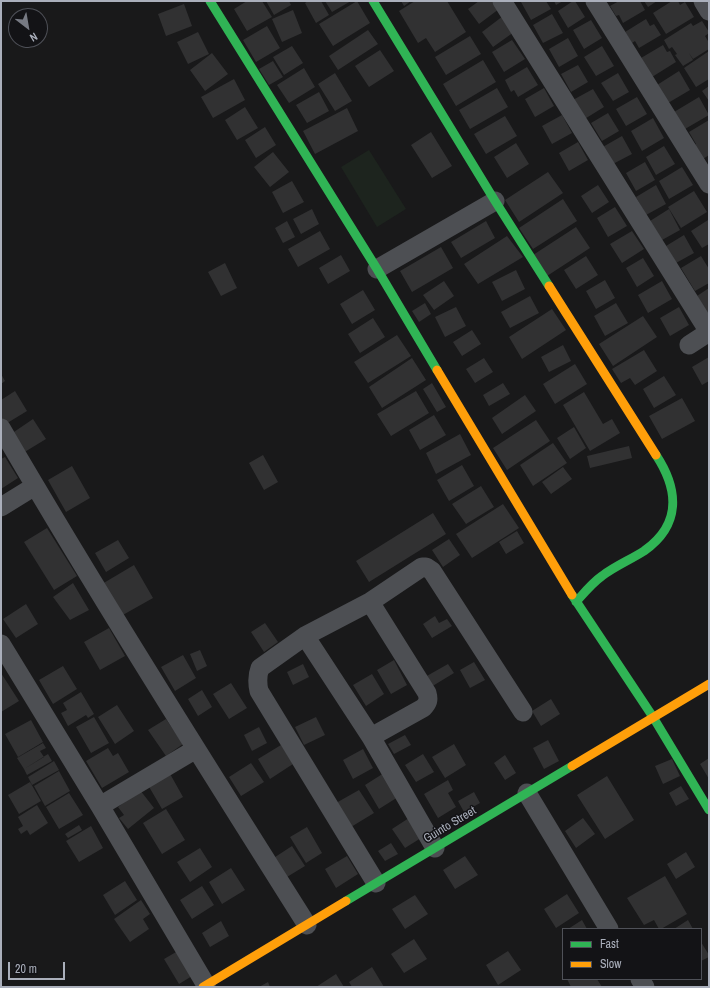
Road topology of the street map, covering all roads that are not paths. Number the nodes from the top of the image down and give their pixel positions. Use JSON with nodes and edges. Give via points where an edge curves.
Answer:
{"nodes":[{"id":1,"x":210,"y":1,"type":"edge"},
{"id":2,"x":373,"y":1,"type":"edge"},
{"id":3,"x":502,"y":1,"type":"edge"},
{"id":4,"x":595,"y":1,"type":"edge"},
{"id":5,"x":703,"y":1,"type":"edge"},
{"id":6,"x":709,"y":11,"type":"edge"},
{"id":7,"x":709,"y":184,"type":"edge"},
{"id":8,"x":495,"y":201,"type":"junction"},
{"id":9,"x":377,"y":269,"type":"junction"},
{"id":10,"x":709,"y":332,"type":"edge"},
{"id":11,"x":689,"y":345,"type":"dead end"},
{"id":12,"x":1,"y":428,"type":"edge"},
{"id":13,"x":35,"y":486,"type":"junction"},
{"id":14,"x":1,"y":507,"type":"edge"},
{"id":15,"x":370,"y":602,"type":"junction"},
{"id":16,"x":576,"y":602,"type":"junction"},
{"id":17,"x":305,"y":636,"type":"junction"},
{"id":18,"x":1,"y":644,"type":"edge"},
{"id":19,"x":709,"y":684,"type":"edge"},
{"id":20,"x":523,"y":712,"type":"dead end"},
{"id":21,"x":653,"y":717,"type":"junction"},
{"id":22,"x":371,"y":737,"type":"junction"},
{"id":23,"x":196,"y":749,"type":"junction"},
{"id":24,"x":527,"y":793,"type":"junction"},
{"id":25,"x":100,"y":806,"type":"junction"},
{"id":26,"x":709,"y":810,"type":"edge"},
{"id":27,"x":435,"y":848,"type":"junction"},
{"id":28,"x":376,"y":883,"type":"junction"},
{"id":29,"x":307,"y":925,"type":"junction"},
{"id":30,"x":608,"y":928,"type":"edge"},
{"id":31,"x":205,"y":986,"type":"edge"}],
"edges":[{"from":1,"to":9,"type":"street"},
{"from":2,"to":8,"type":"street"},
{"from":3,"to":10,"type":"street"},
{"from":4,"to":7,"type":"street"},
{"from":5,"to":6,"type":"street"},
{"from":8,"to":9,"type":"street"},
{"from":8,"to":16,"type":"street","via":[[660,461],[671,489],[672,518],[666,531],[633,557],[603,575]]},
{"from":9,"to":16,"type":"street"},
{"from":10,"to":11,"type":"street"},
{"from":12,"to":13,"type":"street"},
{"from":13,"to":14,"type":"street"},
{"from":13,"to":23,"type":"street"},
{"from":15,"to":17,"type":"street"},
{"from":15,"to":20,"type":"street","via":[[422,567],[432,571]]},
{"from":15,"to":22,"type":"street","via":[[427,693],[428,699],[423,708]]},
{"from":16,"to":21,"type":"street"},
{"from":17,"to":22,"type":"street"},
{"from":17,"to":28,"type":"street","via":[[260,668],[257,682],[259,691]]},
{"from":18,"to":25,"type":"street"},
{"from":19,"to":21,"type":"street","name":"Guinto Street"},
{"from":21,"to":24,"type":"street","name":"Guinto Street"},
{"from":21,"to":26,"type":"street"},
{"from":22,"to":27,"type":"street"},
{"from":23,"to":25,"type":"street"},
{"from":23,"to":29,"type":"street"},
{"from":24,"to":27,"type":"street","name":"Guinto Street"},
{"from":24,"to":30,"type":"street"},
{"from":25,"to":31,"type":"street"},
{"from":27,"to":28,"type":"street","name":"Guinto Street"},
{"from":28,"to":29,"type":"street","name":"Guinto Street"},
{"from":29,"to":31,"type":"street","name":"Guinto Street"}]}
